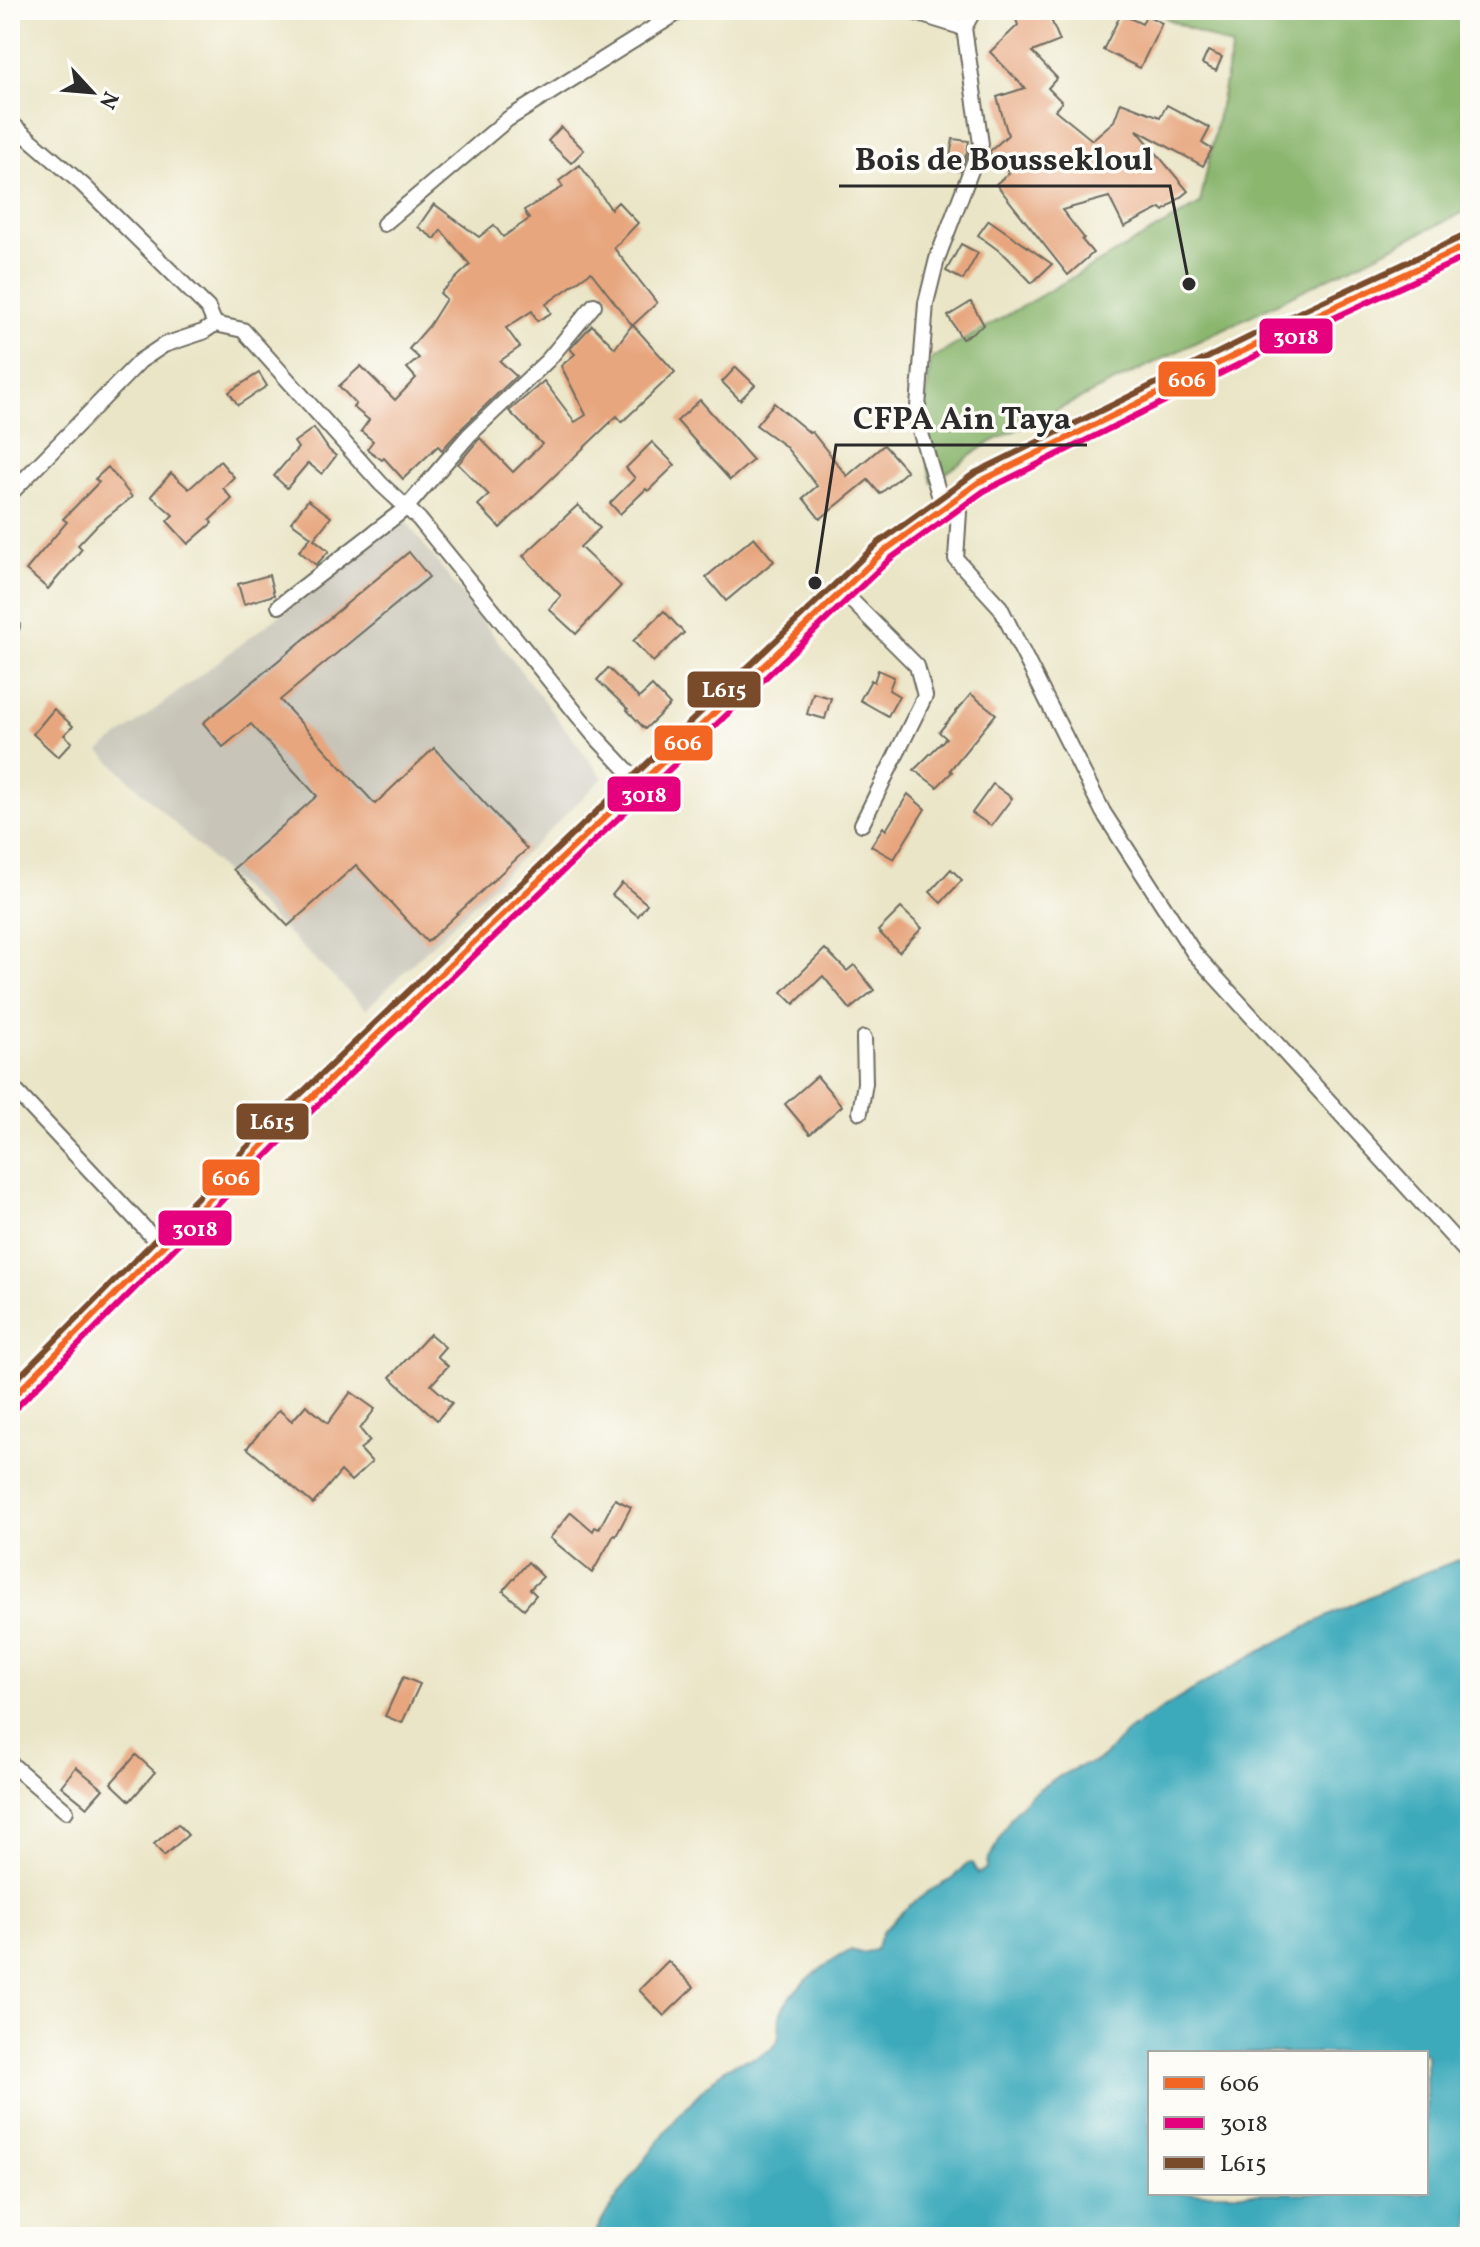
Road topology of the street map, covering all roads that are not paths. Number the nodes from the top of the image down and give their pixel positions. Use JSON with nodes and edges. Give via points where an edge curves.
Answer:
{"nodes":[{"id":1,"x":682,"y":10,"type":"edge"},
{"id":2,"x":906,"y":10,"type":"edge"},
{"id":3,"x":974,"y":10,"type":"edge"},
{"id":4,"x":964,"y":28,"type":"junction"},
{"id":5,"x":10,"y":122,"type":"edge"},
{"id":6,"x":384,"y":224,"type":"dead end"},
{"id":7,"x":1470,"y":244,"type":"edge"},
{"id":8,"x":594,"y":305,"type":"dead end"},
{"id":9,"x":215,"y":324,"type":"junction"},
{"id":10,"x":10,"y":494,"type":"edge"},
{"id":11,"x":951,"y":502,"type":"junction"},
{"id":12,"x":406,"y":508,"type":"junction"},
{"id":13,"x":842,"y":591,"type":"junction"},
{"id":14,"x":279,"y":606,"type":"dead end"},
{"id":15,"x":640,"y":784,"type":"junction"},
{"id":16,"x":862,"y":824,"type":"dead end"},
{"id":17,"x":864,"y":1038,"type":"dead end"},
{"id":18,"x":10,"y":1085,"type":"edge"},
{"id":19,"x":860,"y":1112,"type":"dead end"},
{"id":20,"x":162,"y":1247,"type":"junction"},
{"id":21,"x":1470,"y":1256,"type":"edge"},
{"id":22,"x":10,"y":1400,"type":"edge"},
{"id":23,"x":10,"y":1763,"type":"edge"},
{"id":24,"x":66,"y":1811,"type":"dead end"}],
"edges":[{"from":1,"to":6,"type":"street","via":[[508,119]]},
{"from":2,"to":4,"type":"street"},
{"from":3,"to":4,"type":"street"},
{"from":4,"to":11,"type":"street","via":[[981,144],[926,303],[917,420]]},
{"from":5,"to":9,"type":"street","via":[[83,185],[208,308]]},
{"from":7,"to":11,"type":"main road","via":[[1093,425],[979,482]]},
{"from":8,"to":12,"type":"street"},
{"from":9,"to":10,"type":"street","via":[[140,361]]},
{"from":9,"to":12,"type":"street","via":[[243,330]]},
{"from":11,"to":13,"type":"main road","via":[[884,551]]},
{"from":11,"to":21,"type":"street","via":[[956,559],[1000,607],[1103,812],[1194,953]]},
{"from":12,"to":14,"type":"street"},
{"from":12,"to":15,"type":"street"},
{"from":13,"to":15,"type":"main road"},
{"from":13,"to":16,"type":"street","via":[[917,666],[925,696]]},
{"from":15,"to":20,"type":"main road"},
{"from":17,"to":19,"type":"street"},
{"from":18,"to":20,"type":"street"},
{"from":20,"to":22,"type":"main road"},
{"from":23,"to":24,"type":"street"}]}
